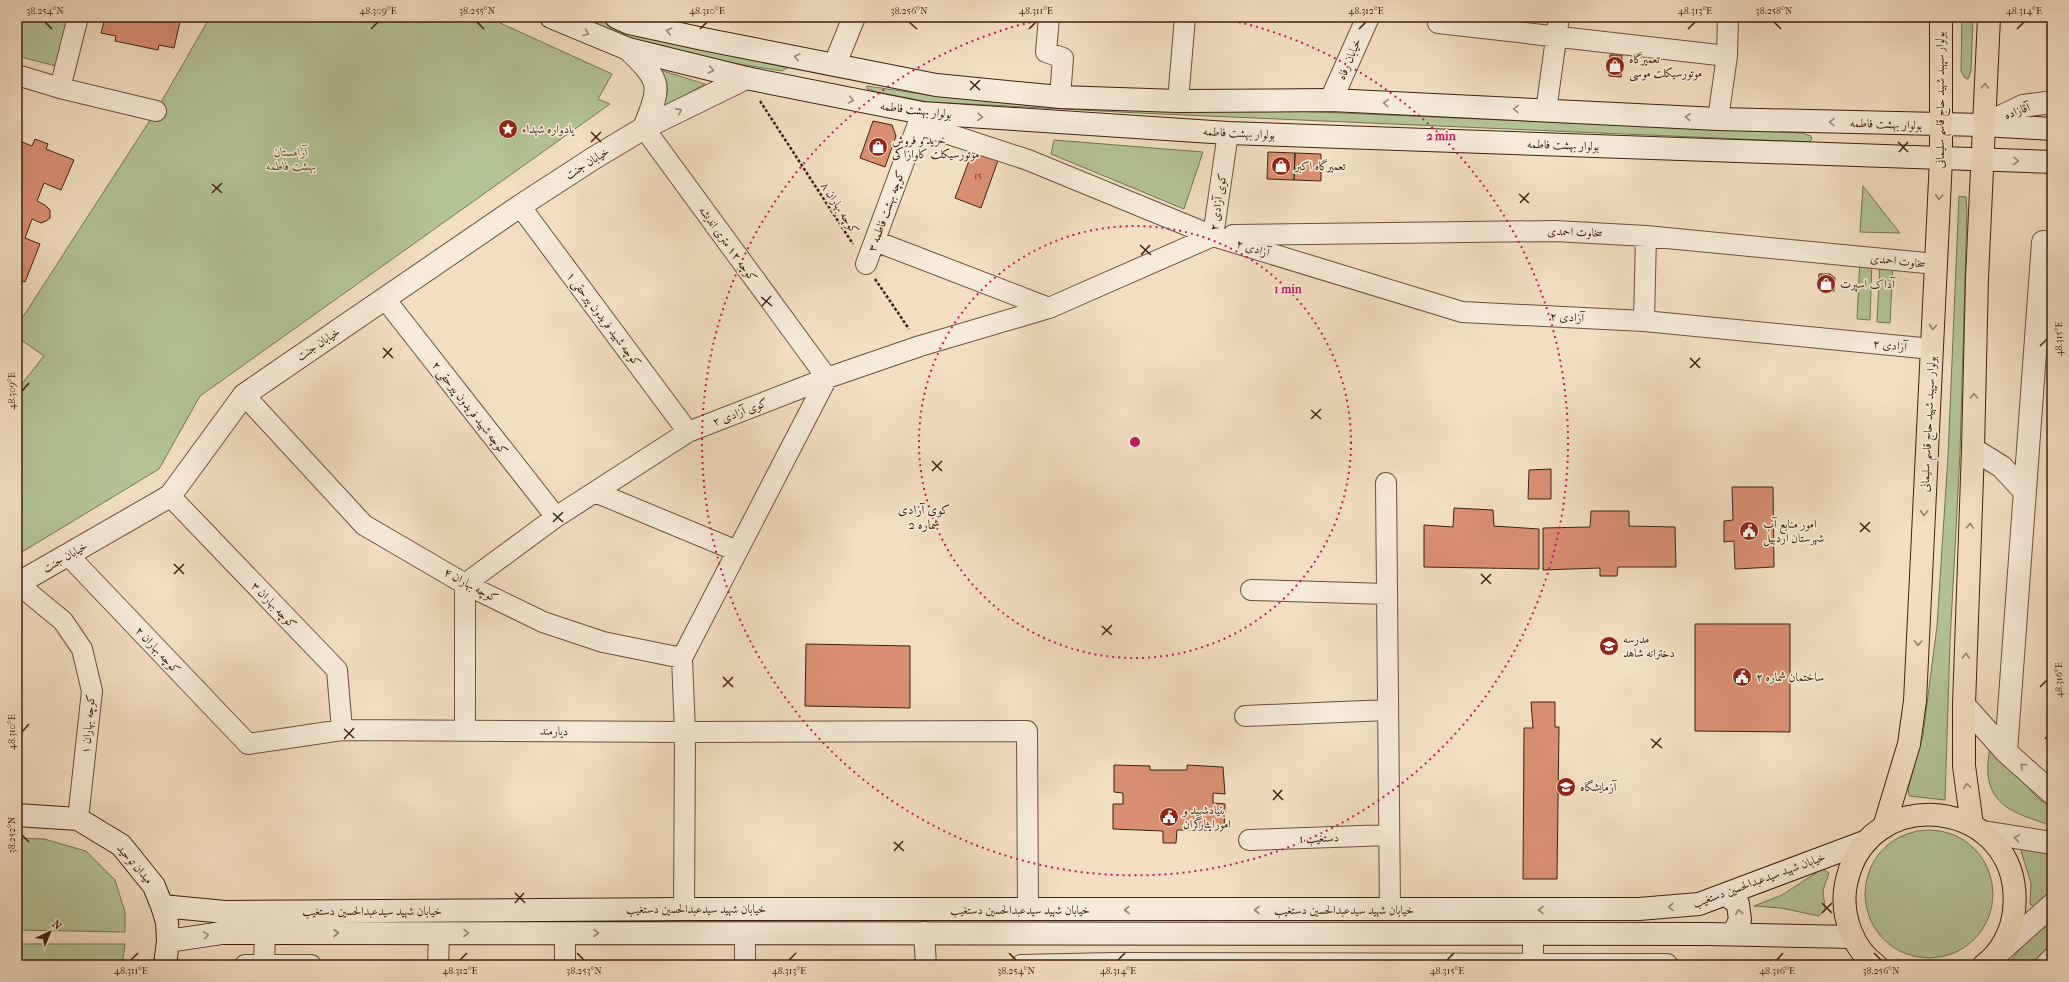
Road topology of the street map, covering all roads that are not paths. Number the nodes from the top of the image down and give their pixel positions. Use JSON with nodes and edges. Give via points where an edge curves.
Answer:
{"nodes":[{"id":1,"x":78,"y":17,"type":"edge"},
{"id":2,"x":616,"y":17,"type":"edge"},
{"id":3,"x":854,"y":17,"type":"edge"},
{"id":4,"x":1049,"y":17,"type":"edge"},
{"id":5,"x":1185,"y":17,"type":"edge"},
{"id":6,"x":1367,"y":17,"type":"edge"},
{"id":7,"x":1438,"y":17,"type":"edge"},
{"id":8,"x":1559,"y":17,"type":"edge"},
{"id":9,"x":1728,"y":17,"type":"edge"},
{"id":10,"x":1941,"y":17,"type":"edge"},
{"id":11,"x":1989,"y":17,"type":"edge"},
{"id":12,"x":555,"y":18,"type":"edge"},
{"id":13,"x":1557,"y":37,"type":"junction"},
{"id":14,"x":628,"y":49,"type":"junction"},
{"id":15,"x":1727,"y":56,"type":"junction"},
{"id":16,"x":835,"y":64,"type":"junction"},
{"id":17,"x":17,"y":75,"type":"edge"},
{"id":18,"x":746,"y":78,"type":"junction"},
{"id":19,"x":60,"y":88,"type":"junction"},
{"id":20,"x":826,"y":95,"type":"junction"},
{"id":21,"x":1060,"y":97,"type":"junction"},
{"id":22,"x":1331,"y":100,"type":"junction"},
{"id":23,"x":1178,"y":101,"type":"junction"},
{"id":24,"x":2052,"y":102,"type":"edge"},
{"id":25,"x":156,"y":111,"type":"dead end"},
{"id":26,"x":1546,"y":111,"type":"junction"},
{"id":27,"x":920,"y":119,"type":"junction"},
{"id":28,"x":1718,"y":119,"type":"junction"},
{"id":29,"x":1941,"y":125,"type":"junction"},
{"id":30,"x":1983,"y":125,"type":"junction"},
{"id":31,"x":644,"y":128,"type":"junction"},
{"id":32,"x":2052,"y":129,"type":"edge"},
{"id":33,"x":1228,"y":133,"type":"junction"},
{"id":34,"x":1940,"y":158,"type":"junction"},
{"id":35,"x":1981,"y":159,"type":"junction"},
{"id":36,"x":2052,"y":162,"type":"edge"},
{"id":37,"x":520,"y":206,"type":"junction"},
{"id":38,"x":1213,"y":236,"type":"junction"},
{"id":39,"x":1646,"y":236,"type":"junction"},
{"id":40,"x":875,"y":241,"type":"junction"},
{"id":41,"x":2043,"y":242,"type":"dead end"},
{"id":42,"x":866,"y":264,"type":"road end"},
{"id":43,"x":1936,"y":264,"type":"junction"},
{"id":44,"x":385,"y":299,"type":"junction"},
{"id":45,"x":1049,"y":308,"type":"junction"},
{"id":46,"x":1644,"y":321,"type":"junction"},
{"id":47,"x":1932,"y":349,"type":"junction"},
{"id":48,"x":827,"y":378,"type":"junction"},
{"id":49,"x":244,"y":395,"type":"junction"},
{"id":50,"x":688,"y":432,"type":"junction"},
{"id":51,"x":1973,"y":449,"type":"junction"},
{"id":52,"x":1386,"y":484,"type":"dead end"},
{"id":53,"x":595,"y":492,"type":"junction"},
{"id":54,"x":2025,"y":492,"type":"junction"},
{"id":55,"x":170,"y":496,"type":"junction"},
{"id":56,"x":556,"y":517,"type":"junction"},
{"id":57,"x":738,"y":551,"type":"junction"},
{"id":58,"x":68,"y":555,"type":"junction"},
{"id":59,"x":18,"y":584,"type":"edge"},
{"id":60,"x":465,"y":584,"type":"junction"},
{"id":61,"x":1251,"y":590,"type":"dead end"},
{"id":62,"x":1387,"y":594,"type":"junction"},
{"id":63,"x":682,"y":658,"type":"junction"},
{"id":64,"x":1964,"y":705,"type":"junction"},
{"id":65,"x":1388,"y":710,"type":"junction"},
{"id":66,"x":1245,"y":716,"type":"dead end"},
{"id":67,"x":465,"y":729,"type":"junction"},
{"id":68,"x":342,"y":730,"type":"junction"},
{"id":69,"x":685,"y":732,"type":"junction"},
{"id":70,"x":248,"y":744,"type":"joint"},
{"id":71,"x":2006,"y":752,"type":"junction"},
{"id":72,"x":2052,"y":792,"type":"edge"},
{"id":73,"x":17,"y":815,"type":"edge"},
{"id":74,"x":78,"y":819,"type":"junction"},
{"id":75,"x":1884,"y":827,"type":"junction"},
{"id":76,"x":1978,"y":828,"type":"junction"},
{"id":77,"x":1389,"y":836,"type":"junction"},
{"id":78,"x":1249,"y":840,"type":"dead end"},
{"id":79,"x":1867,"y":841,"type":"junction"},
{"id":80,"x":2052,"y":843,"type":"edge"},
{"id":81,"x":1726,"y":894,"type":"junction"},
{"id":82,"x":2052,"y":905,"type":"edge"},
{"id":83,"x":162,"y":906,"type":"junction"},
{"id":84,"x":684,"y":908,"type":"junction"},
{"id":85,"x":1028,"y":910,"type":"junction"},
{"id":86,"x":1390,"y":910,"type":"junction"},
{"id":87,"x":924,"y":932,"type":"junction"},
{"id":88,"x":265,"y":933,"type":"junction"},
{"id":89,"x":439,"y":933,"type":"junction"},
{"id":90,"x":564,"y":933,"type":"junction"},
{"id":91,"x":745,"y":933,"type":"junction"},
{"id":92,"x":1110,"y":933,"type":"junction"},
{"id":93,"x":1533,"y":934,"type":"junction"},
{"id":94,"x":1733,"y":934,"type":"junction"},
{"id":95,"x":1853,"y":937,"type":"junction"},
{"id":96,"x":168,"y":941,"type":"junction"},
{"id":97,"x":2052,"y":958,"type":"edge"},
{"id":98,"x":1113,"y":964,"type":"edge"},
{"id":99,"x":1190,"y":964,"type":"edge"},
{"id":100,"x":1269,"y":964,"type":"edge"},
{"id":101,"x":1326,"y":964,"type":"edge"},
{"id":102,"x":1411,"y":964,"type":"edge"},
{"id":103,"x":1434,"y":964,"type":"edge"},
{"id":104,"x":1533,"y":964,"type":"edge"},
{"id":105,"x":1620,"y":964,"type":"edge"},
{"id":106,"x":1667,"y":964,"type":"edge"},
{"id":107,"x":1874,"y":964,"type":"edge"},
{"id":108,"x":1986,"y":964,"type":"edge"},
{"id":109,"x":165,"y":965,"type":"edge"},
{"id":110,"x":258,"y":965,"type":"edge"},
{"id":111,"x":311,"y":965,"type":"edge"},
{"id":112,"x":438,"y":965,"type":"edge"},
{"id":113,"x":565,"y":965,"type":"edge"},
{"id":114,"x":745,"y":965,"type":"edge"},
{"id":115,"x":926,"y":965,"type":"edge"},
{"id":116,"x":1021,"y":965,"type":"edge"},
{"id":117,"x":2045,"y":965,"type":"edge"}],
"edges":[{"from":1,"to":19,"type":"street"},
{"from":16,"to":2,"type":"main road","name":"بولوار بهشت فاطمه","one_way":true,"via":[[681,34]]},
{"from":3,"to":16,"type":"main road"},
{"from":4,"to":21,"type":"street","via":[[1046,52],[1063,58]]},
{"from":5,"to":23,"type":"street"},
{"from":6,"to":22,"type":"main road","name":"خیابان رفاه"},
{"from":7,"to":13,"type":"street","via":[[1438,23]]},
{"from":8,"to":13,"type":"street"},
{"from":9,"to":15,"type":"street"},
{"from":10,"to":29,"type":"main road","name":"بولوار سپهبد شهید حاج قاسم سلیمانی"},
{"from":30,"to":11,"type":"main road","one_way":true},
{"from":12,"to":14,"type":"main road","name":"بولوار بهشت فاطمه","one_way":true},
{"from":13,"to":15,"type":"street"},
{"from":13,"to":26,"type":"street"},
{"from":14,"to":18,"type":"main road","name":"بولوار بهشت فاطمه","one_way":true},
{"from":14,"to":31,"type":"main road","via":[[647,67],[654,77],[657,88]]},
{"from":15,"to":28,"type":"street"},
{"from":16,"to":20,"type":"main road"},
{"from":16,"to":21,"type":"main road","name":"بولوار بهشت فاطمه","via":[[936,85]]},
{"from":17,"to":19,"type":"street"},
{"from":18,"to":20,"type":"main road","name":"بولوار بهشت فاطمه"},
{"from":31,"to":18,"type":"main road","name":"خیابان جنت","one_way":true},
{"from":19,"to":25,"type":"street"},
{"from":20,"to":27,"type":"main road","name":"بولوار بهشت فاطمه","one_way":true},
{"from":21,"to":23,"type":"main road","name":"بولوار بهشت فاطمه"},
{"from":22,"to":23,"type":"main road","name":"بولوار بهشت فاطمه"},
{"from":26,"to":22,"type":"main road","name":"بولوار بهشت فاطمه","one_way":true},
{"from":24,"to":30,"type":"main road","name":"آقازاده","via":[[2023,106]]},
{"from":28,"to":26,"type":"main road","name":"بولوار بهشت فاطمه","one_way":true},
{"from":27,"to":33,"type":"main road","name":"بولوار بهشت فاطمه","one_way":true},
{"from":27,"to":38,"type":"street","name":"آزادی ۲"},
{"from":27,"to":40,"type":"street","name":"کوچه بهشت فاطمه ۳"},
{"from":29,"to":28,"type":"main road","name":"بولوار بهشت فاطمه","one_way":true},
{"from":29,"to":30,"type":"main road","name":"بولوار بهشت فاطمه"},
{"from":29,"to":34,"type":"main road","name":"بولوار سپهبد شهید حاج قاسم سلیمانی"},
{"from":30,"to":32,"type":"main road","name":"بولوار بهشت فاطمه"},
{"from":30,"to":35,"type":"main road"},
{"from":31,"to":37,"type":"main road","name":"خیابان جنت"},
{"from":31,"to":48,"type":"street","name":"کوچه ۱۲ متری اندیشه"},
{"from":33,"to":34,"type":"main road","name":"بولوار بهشت فاطمه"},
{"from":33,"to":38,"type":"street","name":"کوی آزادی ۲"},
{"from":34,"to":35,"type":"main road","name":"بولوار بهشت فاطمه"},
{"from":34,"to":43,"type":"main road","name":"بولوار سپهبد شهید حاج قاسم سلیمانی","one_way":true},
{"from":35,"to":36,"type":"main road","name":"بولوار بهشت فاطمه","one_way":true},
{"from":51,"to":35,"type":"main road","one_way":true},
{"from":37,"to":44,"type":"main road","name":"خیابان جنت"},
{"from":37,"to":50,"type":"street","name":"کوچه شهید فریدون پیرحقی ۱"},
{"from":38,"to":39,"type":"street","name":"سخاوت احمدی","via":[[1555,231]]},
{"from":38,"to":45,"type":"street","name":"کوی آزادی ۲"},
{"from":38,"to":46,"type":"street","name":"آزادی ۲","via":[[1462,312]]},
{"from":39,"to":43,"type":"street","name":"سخاوت احمدی"},
{"from":39,"to":46,"type":"street"},
{"from":40,"to":42,"type":"street","name":"کوچه بهشت فاطمه ۳"},
{"from":40,"to":45,"type":"street"},
{"from":41,"to":54,"type":"main road"},
{"from":43,"to":47,"type":"main road","name":"بولوار سپهبد شهید حاج قاسم سلیمانی","one_way":true},
{"from":44,"to":49,"type":"main road","name":"خیابان جنت"},
{"from":44,"to":56,"type":"street","name":"کوچه شهید فریدون پیرحقی ۲"},
{"from":45,"to":48,"type":"street","name":"کوی آزادی ۲","via":[[920,346]]},
{"from":46,"to":47,"type":"street","name":"آزادی ۲"},
{"from":47,"to":75,"type":"main road","name":"بولوار سپهبد شهید حاج قاسم سلیمانی","one_way":true,"via":[[1916,701],[1909,744]]},
{"from":48,"to":50,"type":"street","name":"کوی آزادی ۲"},
{"from":48,"to":57,"type":"street"},
{"from":49,"to":55,"type":"main road","name":"خیابان جنت"},
{"from":49,"to":60,"type":"street","name":"کوچه بهاران ۴","via":[[364,525]]},
{"from":50,"to":53,"type":"street","name":"کوی آزادی ۲"},
{"from":51,"to":54,"type":"main road","via":[[2002,467]]},
{"from":64,"to":51,"type":"main road","one_way":true},
{"from":52,"to":62,"type":"street"},
{"from":53,"to":56,"type":"street","name":"کوی آزادی ۲"},
{"from":53,"to":57,"type":"street"},
{"from":54,"to":71,"type":"main road"},
{"from":55,"to":58,"type":"main road","name":"خیابان جنت"},
{"from":55,"to":68,"type":"street","name":"کوچه بهاران ۳","via":[[337,670]]},
{"from":56,"to":60,"type":"street","name":"کوی آزادی ۲"},
{"from":57,"to":63,"type":"street"},
{"from":58,"to":59,"type":"main road","name":"خیابان جنت"},
{"from":58,"to":70,"type":"street","name":"کوچه بهاران ۲"},
{"from":59,"to":74,"type":"street","name":"کوچه بهاران ۱","via":[[62,621],[82,649],[92,691]]},
{"from":60,"to":63,"type":"street","name":"کوچه بهاران ۴","via":[[543,622],[604,642]]},
{"from":60,"to":67,"type":"street"},
{"from":61,"to":62,"type":"street"},
{"from":62,"to":65,"type":"street"},
{"from":63,"to":69,"type":"street"},
{"from":64,"to":71,"type":"main road"},
{"from":76,"to":64,"type":"main road","one_way":true,"via":[[1964,766]]},
{"from":65,"to":66,"type":"street"},
{"from":65,"to":77,"type":"street"},
{"from":67,"to":68,"type":"street","name":"دیارمند"},
{"from":67,"to":69,"type":"street","name":"دیارمند"},
{"from":68,"to":70,"type":"street","name":"دیارمند"},
{"from":69,"to":84,"type":"street"},
{"from":69,"to":85,"type":"street","name":"دیارمند","via":[[1027,731]]},
{"from":72,"to":71,"type":"main road","one_way":true},
{"from":73,"to":74,"type":"main road","name":"میدان توحید"},
{"from":74,"to":83,"type":"main road","name":"میدان توحید","via":[[121,845],[154,886]]},
{"from":75,"to":76,"type":"main road","via":[[1905,817],[1928,813],[1951,816]]},
{"from":75,"to":79,"type":"main road"},
{"from":80,"to":76,"type":"main road","one_way":true},
{"from":76,"to":108,"type":"main road","via":[[1999,850],[2011,871],[2016,896],[2013,920],[2004,943]]},
{"from":77,"to":78,"type":"street","name":"دستغیب 1"},
{"from":77,"to":86,"type":"street"},
{"from":79,"to":81,"type":"main road","name":"خیابان شهید سیدعبدالحسین دستغیب"},
{"from":79,"to":95,"type":"main road","via":[[1855,858],[1847,877],[1844,897],[1846,918]]},
{"from":81,"to":86,"type":"main road","name":"خیابان شهید سیدعبدالحسین دستغیب","one_way":true,"via":[[1688,906],[1639,909]]},
{"from":94,"to":81,"type":"main road","one_way":true,"via":[[1740,920],[1738,904]]},
{"from":82,"to":108,"type":"main road"},
{"from":83,"to":84,"type":"main road","name":"خیابان شهید سیدعبدالحسین دستغیب","via":[[225,912]]},
{"from":83,"to":96,"type":"main road","name":"میدان توحید","via":[[167,922]]},
{"from":84,"to":85,"type":"main road","name":"خیابان شهید سیدعبدالحسین دستغیب"},
{"from":86,"to":85,"type":"main road","name":"خیابان شهید سیدعبدالحسین دستغیب","one_way":true},
{"from":87,"to":91,"type":"main road","name":"خیابان شهید سیدعبدالحسین دستغیب"},
{"from":87,"to":92,"type":"main road","name":"خیابان شهید سیدعبدالحسین دستغیب"},
{"from":87,"to":115,"type":"street"},
{"from":88,"to":89,"type":"main road","name":"خیابان شهید سیدعبدالحسین دستغیب","one_way":true},
{"from":96,"to":88,"type":"main road","name":"خیابان شهید سیدعبدالحسین دستغیب","one_way":true,"via":[[222,933]]},
{"from":88,"to":110,"type":"street"},
{"from":89,"to":90,"type":"main road","name":"خیابان شهید سیدعبدالحسین دستغیب","one_way":true},
{"from":89,"to":112,"type":"street"},
{"from":90,"to":91,"type":"main road","name":"خیابان شهید سیدعبدالحسین دستغیب","one_way":true},
{"from":90,"to":113,"type":"street"},
{"from":91,"to":114,"type":"street"},
{"from":92,"to":93,"type":"main road","name":"خیابان شهید سیدعبدالحسین دستغیب"},
{"from":92,"to":98,"type":"street"},
{"from":93,"to":94,"type":"main road","name":"خیابان شهید سیدعبدالحسین دستغیب"},
{"from":93,"to":104,"type":"street"},
{"from":94,"to":95,"type":"main road","name":"خیابان شهید سیدعبدالحسین دستغیب"},
{"from":95,"to":107,"type":"main road"},
{"from":96,"to":109,"type":"main road","name":"میدان توحید"},
{"from":97,"to":117,"type":"street"},
{"from":98,"to":99,"type":"street"},
{"from":98,"to":116,"type":"street"},
{"from":99,"to":100,"type":"street"},
{"from":100,"to":101,"type":"street"},
{"from":101,"to":102,"type":"street"},
{"from":102,"to":103,"type":"street"},
{"from":103,"to":104,"type":"street"},
{"from":104,"to":105,"type":"street"},
{"from":105,"to":106,"type":"street"},
{"from":110,"to":111,"type":"street"}]}
